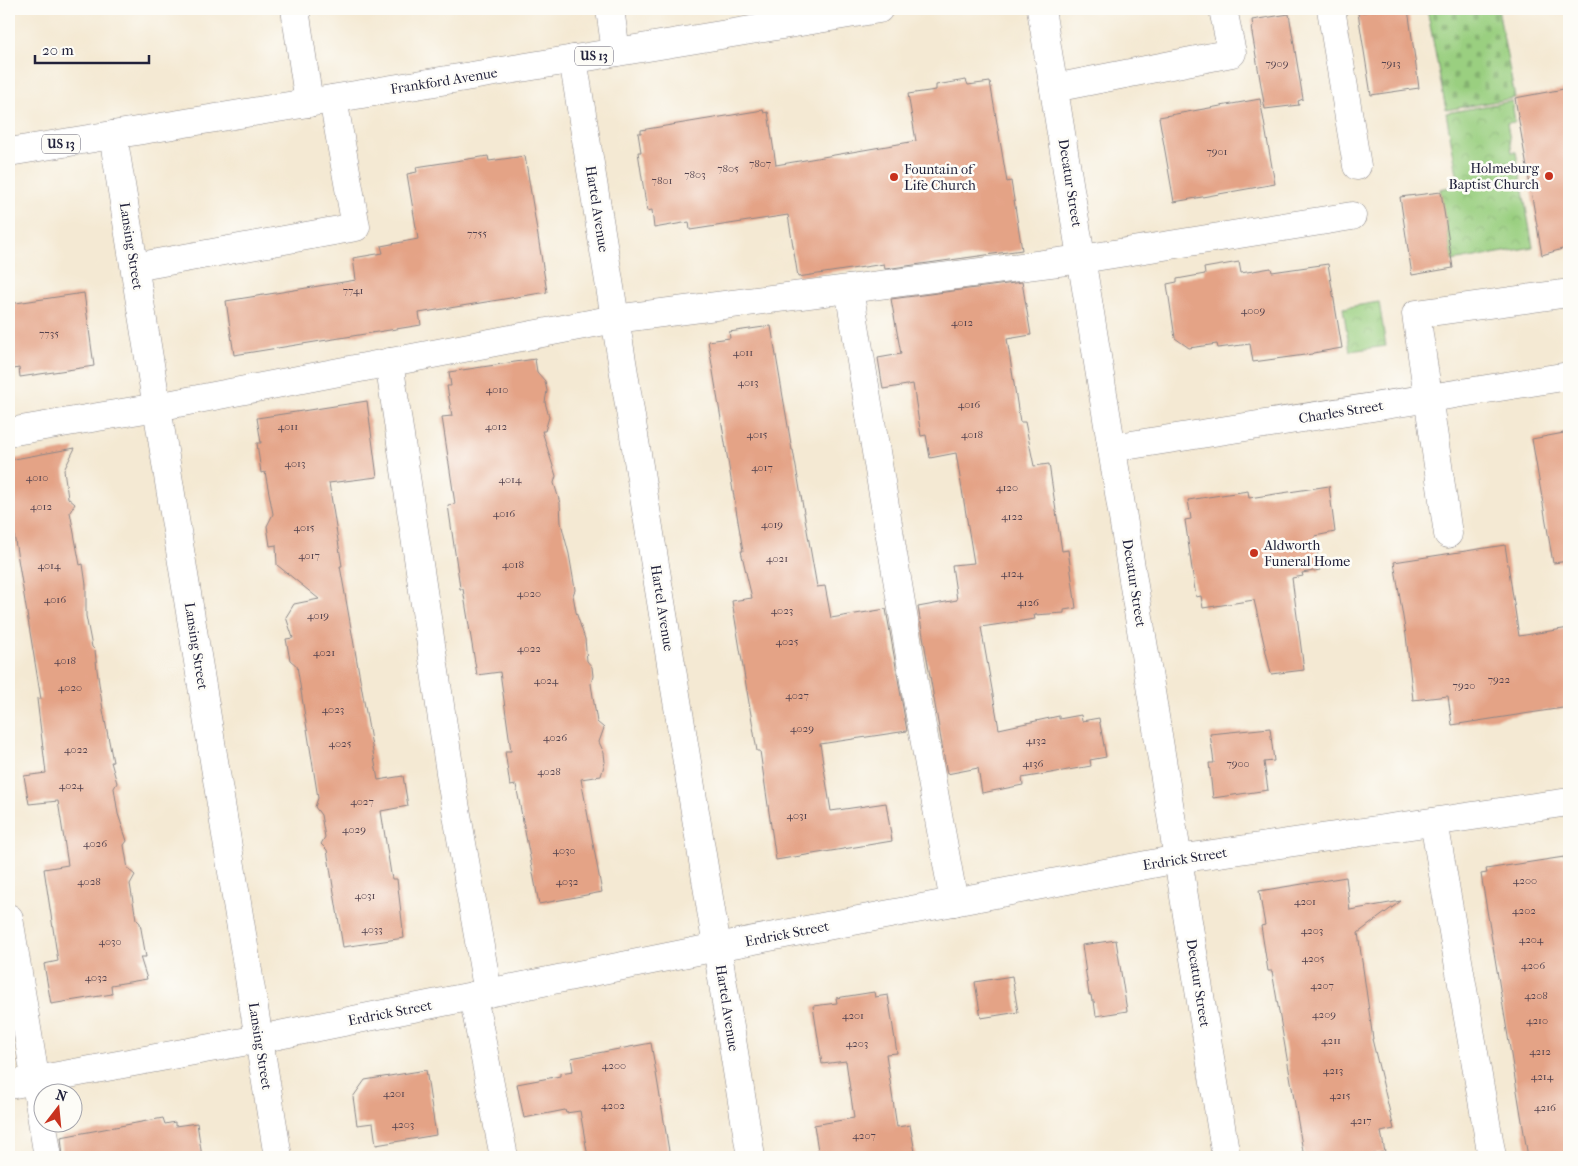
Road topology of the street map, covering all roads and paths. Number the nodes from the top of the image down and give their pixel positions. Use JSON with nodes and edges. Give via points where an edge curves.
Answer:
{"nodes":[{"id":1,"x":295,"y":9,"type":"edge"},
{"id":2,"x":610,"y":9,"type":"edge"},
{"id":3,"x":879,"y":9,"type":"edge"},
{"id":4,"x":1041,"y":9,"type":"edge"},
{"id":5,"x":1223,"y":9,"type":"edge"},
{"id":6,"x":1331,"y":9,"type":"edge"},
{"id":7,"x":823,"y":13,"type":"edge"},
{"id":8,"x":616,"y":52,"type":"junction"},
{"id":9,"x":573,"y":59,"type":"junction"},
{"id":10,"x":1054,"y":88,"type":"junction"},
{"id":11,"x":321,"y":101,"type":"junction"},
{"id":12,"x":113,"y":135,"type":"junction"},
{"id":13,"x":9,"y":152,"type":"edge"},
{"id":14,"x":1357,"y":166,"type":"dead end"},
{"id":15,"x":1352,"y":216,"type":"dead end"},
{"id":16,"x":1082,"y":259,"type":"junction"},
{"id":17,"x":134,"y":267,"type":"junction"},
{"id":18,"x":849,"y":289,"type":"junction"},
{"id":19,"x":1569,"y":292,"type":"edge"},
{"id":20,"x":615,"y":319,"type":"junction"},
{"id":21,"x":389,"y":362,"type":"junction"},
{"id":22,"x":1569,"y":376,"type":"edge"},
{"id":23,"x":1428,"y":399,"type":"junction"},
{"id":24,"x":157,"y":407,"type":"junction"},
{"id":25,"x":9,"y":432,"type":"edge"},
{"id":26,"x":1112,"y":448,"type":"junction"},
{"id":27,"x":1448,"y":534,"type":"dead end"},
{"id":28,"x":1569,"y":802,"type":"edge"},
{"id":29,"x":1434,"y":822,"type":"junction"},
{"id":30,"x":1178,"y":860,"type":"junction"},
{"id":31,"x":954,"y":902,"type":"junction"},
{"id":32,"x":9,"y":918,"type":"edge"},
{"id":33,"x":717,"y":947,"type":"junction"},
{"id":34,"x":481,"y":995,"type":"junction"},
{"id":35,"x":259,"y":1039,"type":"junction"},
{"id":36,"x":36,"y":1080,"type":"junction"},
{"id":37,"x":9,"y":1085,"type":"edge"},
{"id":38,"x":48,"y":1157,"type":"edge"},
{"id":39,"x":278,"y":1157,"type":"edge"},
{"id":40,"x":504,"y":1157,"type":"edge"},
{"id":41,"x":751,"y":1157,"type":"edge"},
{"id":42,"x":1226,"y":1157,"type":"edge"},
{"id":43,"x":1492,"y":1157,"type":"edge"}],
"edges":[{"from":1,"to":11,"type":"street"},
{"from":2,"to":8,"type":"street"},
{"from":3,"to":7,"type":"street","name":"Frankford Avenue","number":"US 13"},
{"from":4,"to":10,"type":"street","name":"Decatur Street"},
{"from":5,"to":10,"type":"street","via":[[1232,53]]},
{"from":6,"to":14,"type":"street"},
{"from":7,"to":8,"type":"street","name":"Frankford Avenue","number":"US 13"},
{"from":8,"to":9,"type":"street","name":"Frankford Avenue","number":"US 13"},
{"from":9,"to":11,"type":"street","name":"Frankford Avenue","number":"US 13"},
{"from":9,"to":20,"type":"street","name":"Hartel Avenue"},
{"from":10,"to":16,"type":"street","name":"Decatur Street"},
{"from":11,"to":12,"type":"street","name":"Frankford Avenue","number":"US 13"},
{"from":11,"to":17,"type":"street","via":[[356,227]]},
{"from":12,"to":13,"type":"street","name":"Frankford Avenue","number":"US 13"},
{"from":12,"to":17,"type":"street","name":"Lansing Street"},
{"from":15,"to":16,"type":"street"},
{"from":16,"to":18,"type":"street"},
{"from":16,"to":26,"type":"street","name":"Decatur Street"},
{"from":17,"to":24,"type":"street","name":"Lansing Street"},
{"from":18,"to":20,"type":"street"},
{"from":18,"to":31,"type":"street","via":[[916,699]]},
{"from":19,"to":23,"type":"street","via":[[1416,314]]},
{"from":20,"to":21,"type":"street"},
{"from":20,"to":33,"type":"street","name":"Hartel Avenue"},
{"from":21,"to":24,"type":"street"},
{"from":21,"to":34,"type":"street"},
{"from":22,"to":23,"type":"street","name":"Charles Street"},
{"from":23,"to":26,"type":"street","name":"Charles Street"},
{"from":23,"to":27,"type":"street"},
{"from":24,"to":25,"type":"street"},
{"from":24,"to":35,"type":"street","name":"Lansing Street"},
{"from":26,"to":30,"type":"street","name":"Decatur Street"},
{"from":28,"to":29,"type":"street","name":"Erdrick Street"},
{"from":29,"to":30,"type":"street","name":"Erdrick Street"},
{"from":29,"to":43,"type":"street"},
{"from":30,"to":31,"type":"street","name":"Erdrick Street"},
{"from":30,"to":42,"type":"street","name":"Decatur Street"},
{"from":31,"to":33,"type":"street","name":"Erdrick Street"},
{"from":32,"to":36,"type":"street"},
{"from":33,"to":34,"type":"street","name":"Erdrick Street"},
{"from":33,"to":41,"type":"street","name":"Hartel Avenue"},
{"from":34,"to":35,"type":"street","name":"Erdrick Street"},
{"from":34,"to":40,"type":"street"},
{"from":35,"to":36,"type":"street","name":"Erdrick Street"},
{"from":35,"to":39,"type":"street","name":"Lansing Street"},
{"from":36,"to":37,"type":"street","name":"Erdrick Street"},
{"from":36,"to":38,"type":"street"}]}
